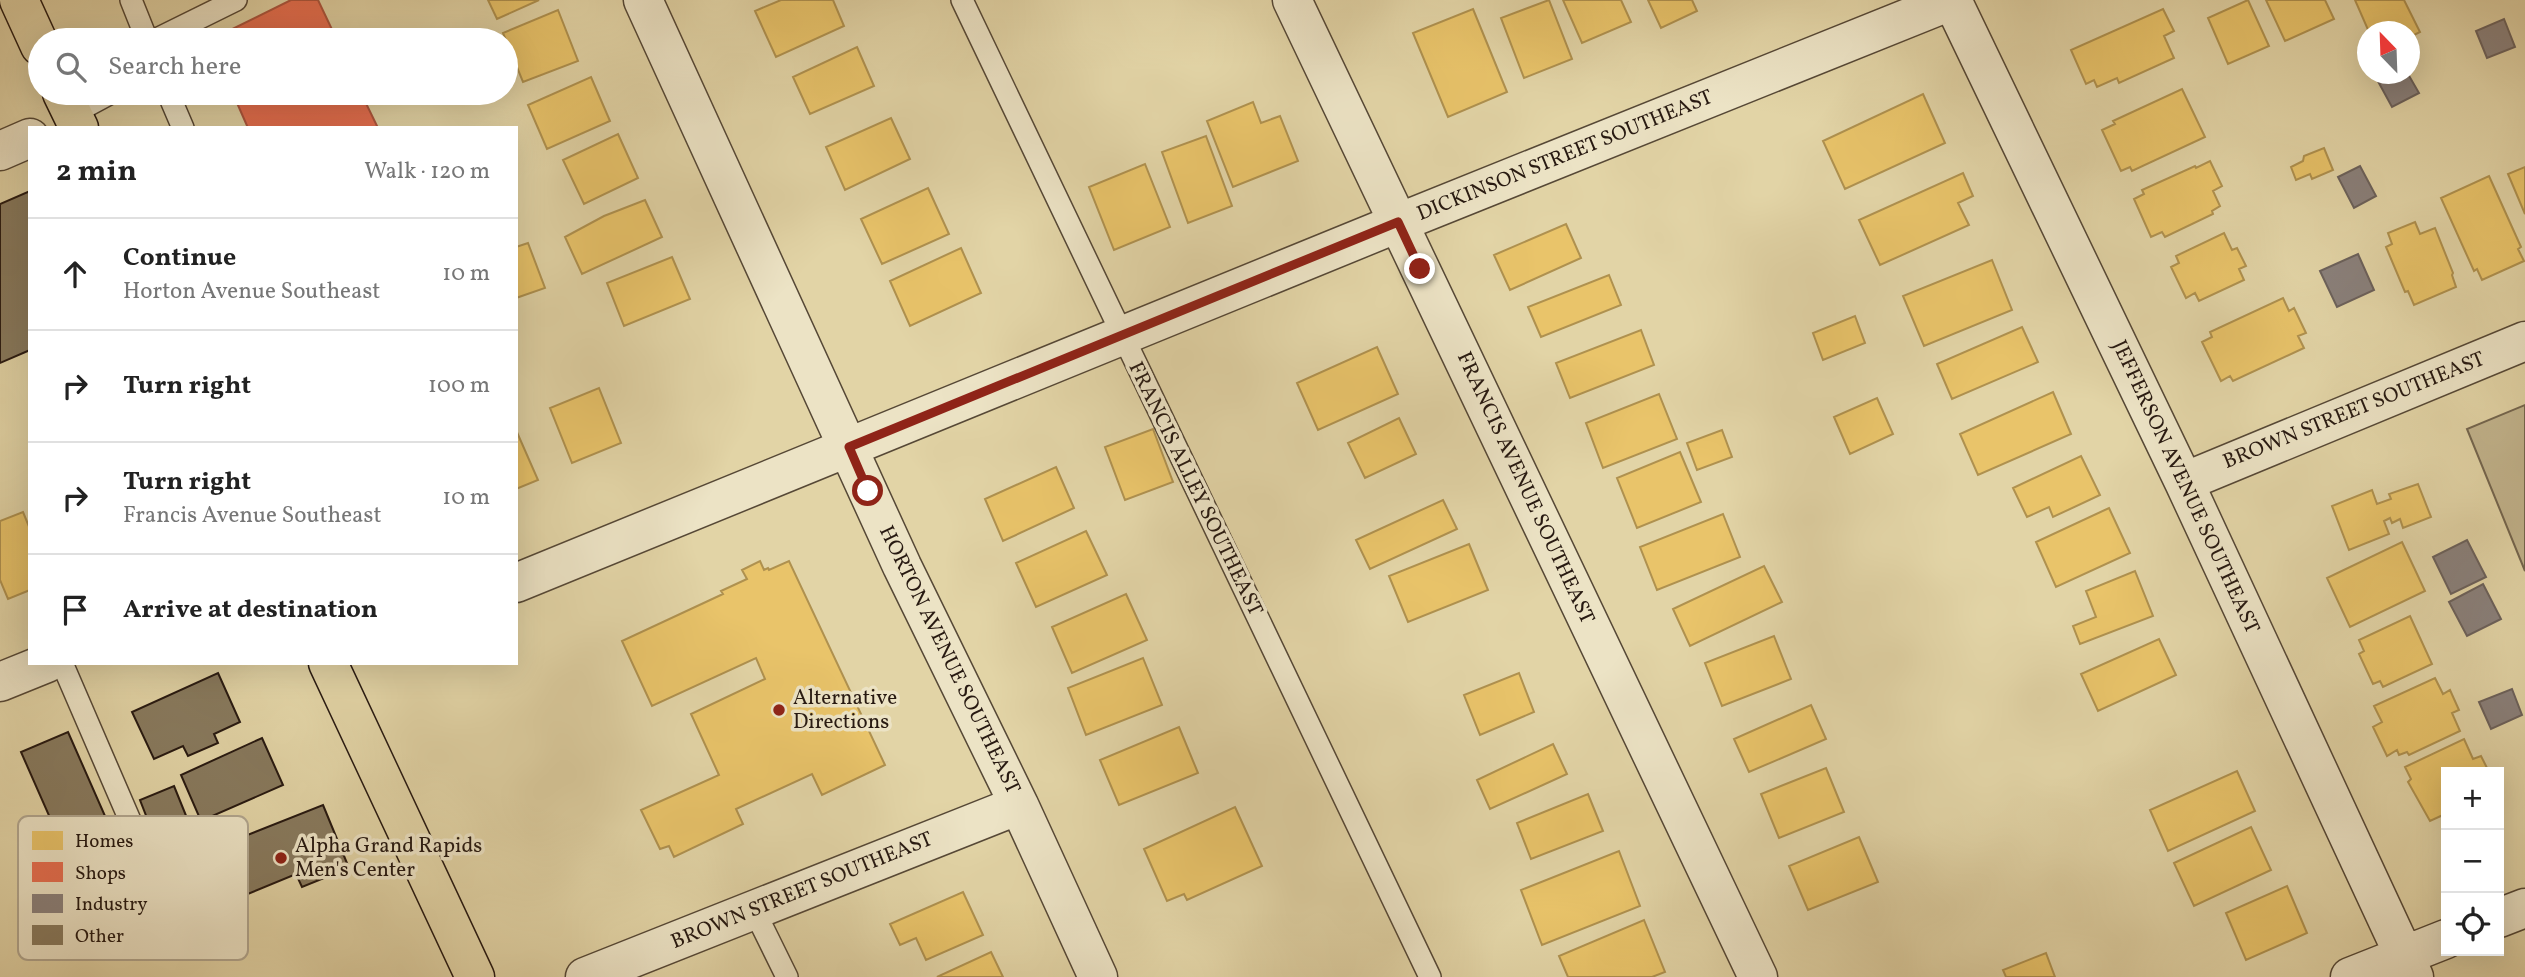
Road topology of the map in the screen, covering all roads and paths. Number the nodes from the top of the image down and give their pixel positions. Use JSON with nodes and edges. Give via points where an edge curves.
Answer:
{"nodes":[{"id":1,"x":19,"y":0,"type":"edge"},
{"id":2,"x":131,"y":0,"type":"edge"},
{"id":3,"x":236,"y":0,"type":"edge"},
{"id":4,"x":643,"y":0,"type":"edge"},
{"id":5,"x":962,"y":0,"type":"edge"},
{"id":6,"x":1292,"y":0,"type":"edge"},
{"id":7,"x":1952,"y":0,"type":"edge"},
{"id":8,"x":32,"y":28,"type":"edge"},
{"id":9,"x":142,"y":28,"type":"edge"},
{"id":10,"x":179,"y":28,"type":"edge"},
{"id":11,"x":86,"y":105,"type":"edge"},
{"id":12,"x":173,"y":105,"type":"edge"},
{"id":13,"x":65,"y":115,"type":"edge"},
{"id":14,"x":182,"y":126,"type":"edge"},
{"id":15,"x":28,"y":139,"type":"edge"},
{"id":16,"x":0,"y":151,"type":"edge"},
{"id":17,"x":1398,"y":222,"type":"junction"},
{"id":18,"x":1122,"y":336,"type":"junction"},
{"id":19,"x":2525,"y":341,"type":"edge"},
{"id":20,"x":849,"y":447,"type":"junction"},
{"id":21,"x":2184,"y":482,"type":"junction"},
{"id":22,"x":518,"y":582,"type":"edge"},
{"id":23,"x":42,"y":665,"type":"edge"},
{"id":24,"x":63,"y":665,"type":"edge"},
{"id":25,"x":329,"y":665,"type":"edge"},
{"id":26,"x":0,"y":682,"type":"edge"},
{"id":27,"x":1019,"y":805,"type":"junction"},
{"id":28,"x":128,"y":816,"type":"edge"},
{"id":29,"x":2525,"y":908,"type":"edge"},
{"id":30,"x":754,"y":911,"type":"junction"},
{"id":31,"x":2504,"y":916,"type":"edge"},
{"id":32,"x":2441,"y":943,"type":"edge"},
{"id":33,"x":2409,"y":966,"type":"edge"},
{"id":34,"x":475,"y":977,"type":"edge"},
{"id":35,"x":585,"y":977,"type":"edge"},
{"id":36,"x":787,"y":977,"type":"edge"},
{"id":37,"x":1098,"y":977,"type":"edge"},
{"id":38,"x":1430,"y":977,"type":"edge"},
{"id":39,"x":1758,"y":977,"type":"edge"},
{"id":40,"x":2350,"y":977,"type":"edge"}],
"edges":[{"from":1,"to":8,"type":"main road"},
{"from":2,"to":9,"type":"lane"},
{"from":3,"to":10,"type":"lane"},
{"from":4,"to":20,"type":"street","name":"HORTON AVENUE SOUTHEAST"},
{"from":5,"to":18,"type":"lane","name":"FRANCIS ALLEY SOUTHEAST"},
{"from":6,"to":17,"type":"street","name":"FRANCIS AVENUE SOUTHEAST"},
{"from":7,"to":17,"type":"street","name":"DICKINSON STREET SOUTHEAST"},
{"from":7,"to":21,"type":"street","name":"JEFFERSON AVENUE SOUTHEAST"},
{"from":11,"to":13,"type":"lane"},
{"from":12,"to":14,"type":"lane"},
{"from":15,"to":16,"type":"street"},
{"from":17,"to":18,"type":"street","name":"DICKINSON STREET SOUTHEAST"},
{"from":17,"to":39,"type":"street","name":"FRANCIS AVENUE SOUTHEAST"},
{"from":18,"to":20,"type":"street","name":"DICKINSON STREET SOUTHEAST"},
{"from":18,"to":38,"type":"lane","name":"FRANCIS ALLEY SOUTHEAST"},
{"from":19,"to":21,"type":"street","name":"BROWN STREET SOUTHEAST"},
{"from":20,"to":22,"type":"street","name":"DICKINSON STREET SOUTHEAST"},
{"from":20,"to":27,"type":"street","name":"HORTON AVENUE SOUTHEAST"},
{"from":21,"to":33,"type":"street","name":"JEFFERSON AVENUE SOUTHEAST"},
{"from":23,"to":26,"type":"street"},
{"from":24,"to":28,"type":"lane"},
{"from":25,"to":34,"type":"main road"},
{"from":27,"to":30,"type":"street","name":"BROWN STREET SOUTHEAST"},
{"from":27,"to":37,"type":"street","name":"HORTON AVENUE SOUTHEAST"},
{"from":29,"to":31,"type":"street"},
{"from":30,"to":35,"type":"street","name":"BROWN STREET SOUTHEAST"},
{"from":30,"to":36,"type":"lane"},
{"from":32,"to":33,"type":"street"},
{"from":33,"to":40,"type":"street"}]}
